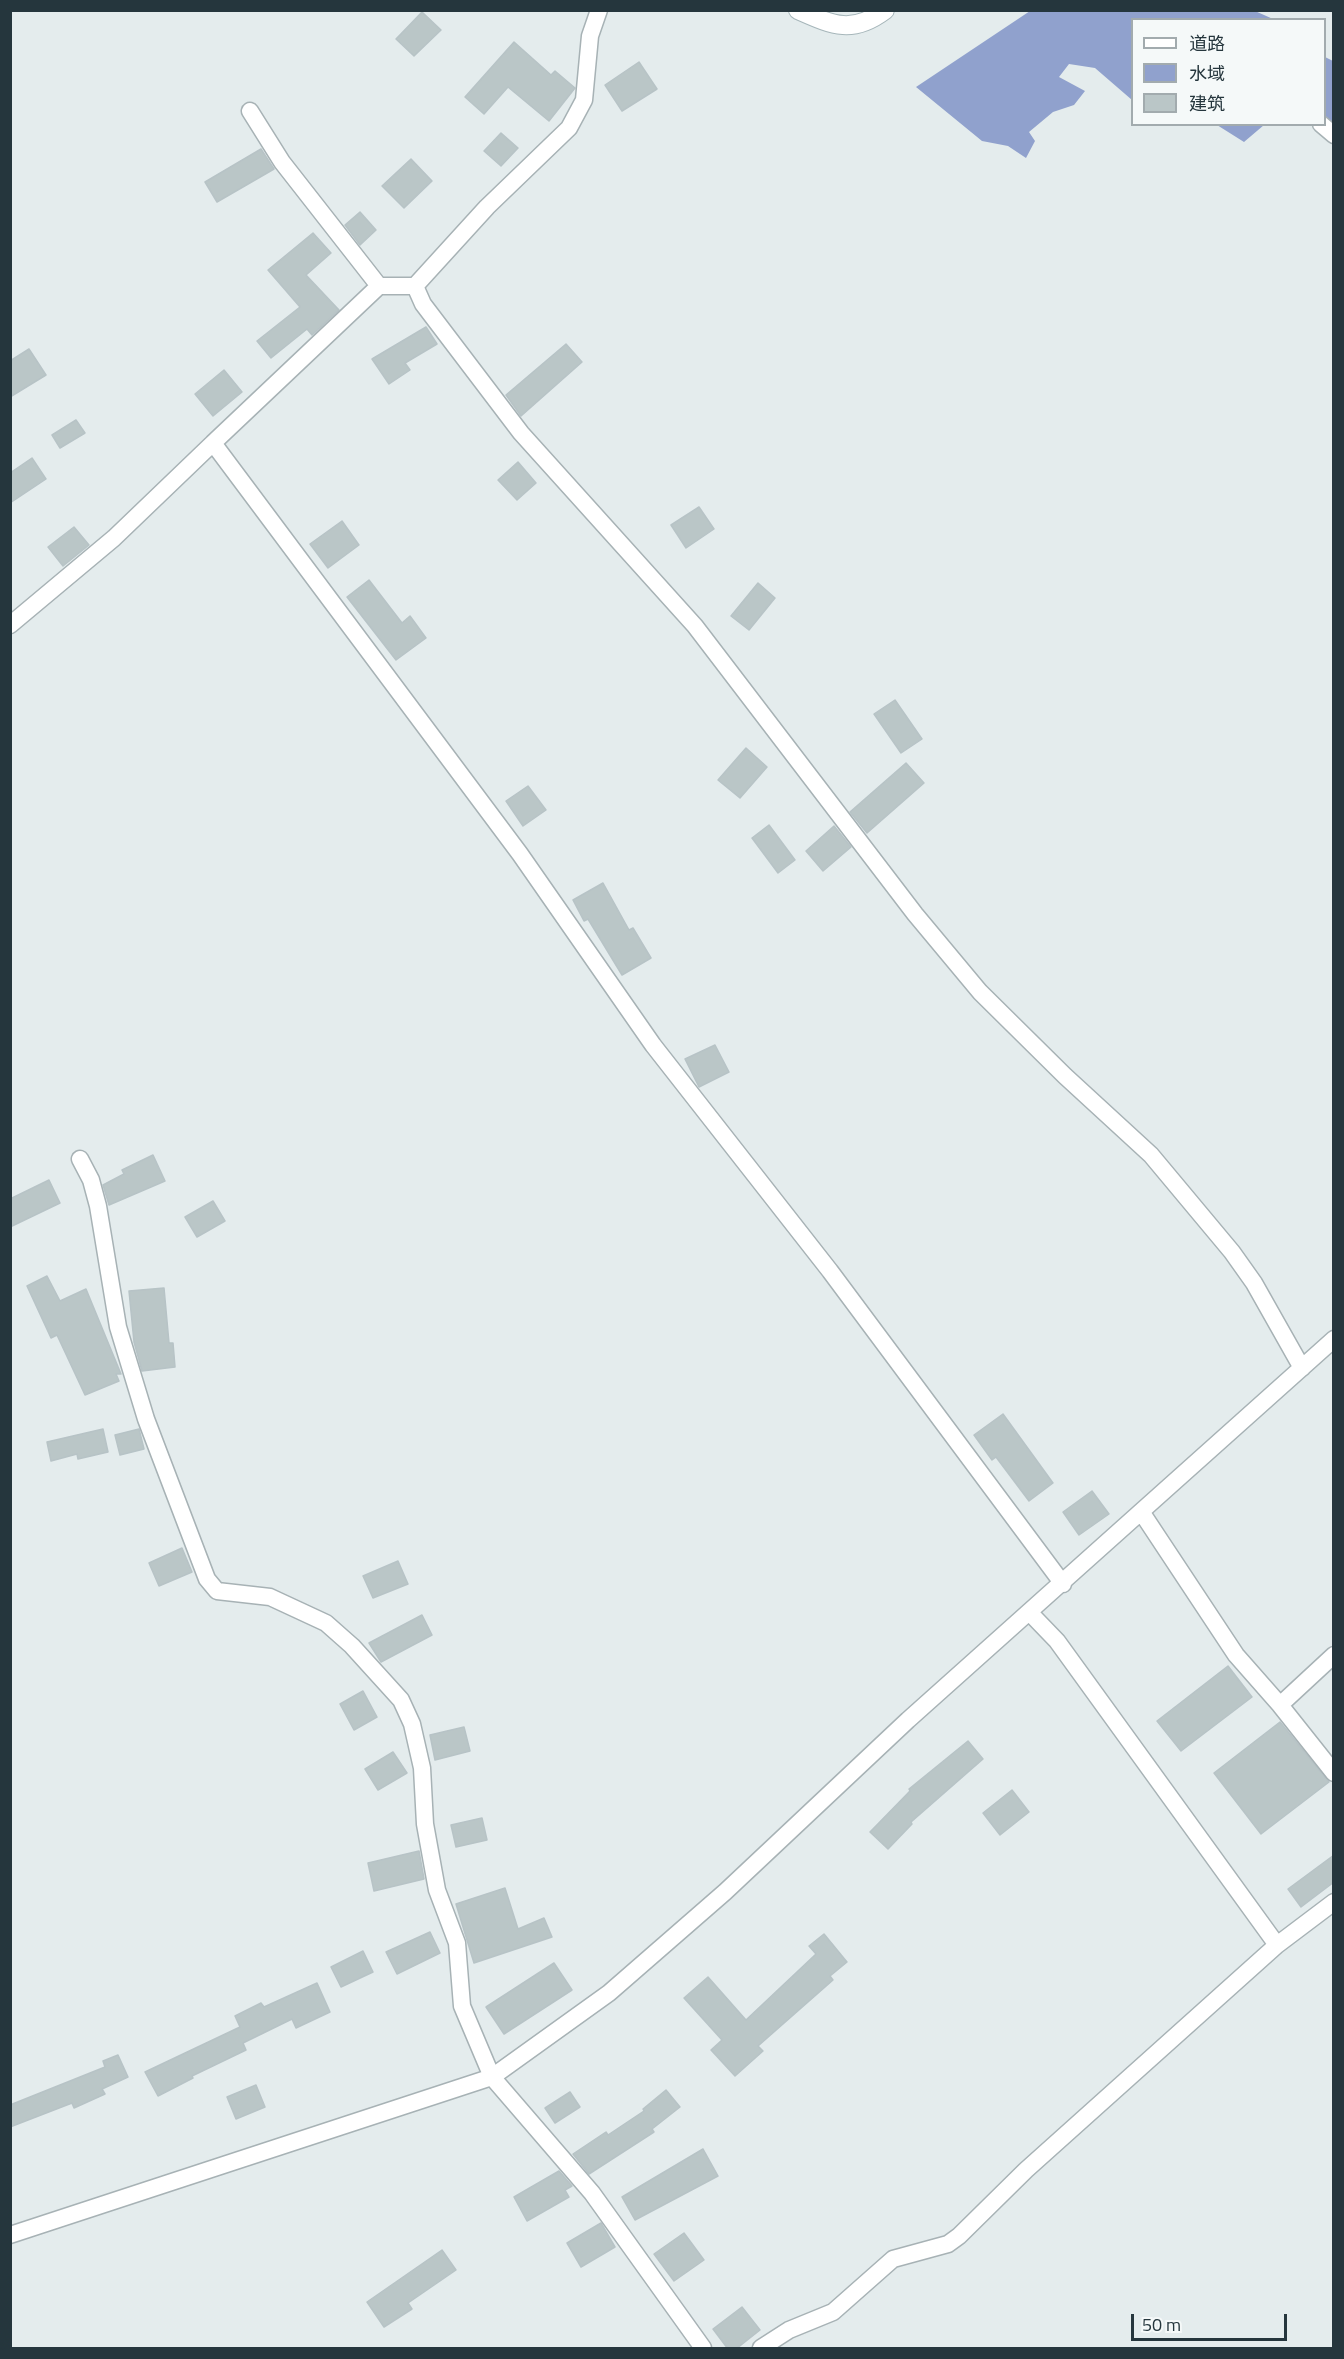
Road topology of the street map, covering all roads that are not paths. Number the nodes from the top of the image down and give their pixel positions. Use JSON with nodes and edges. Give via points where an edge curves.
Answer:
{"nodes":[{"id":1,"x":599,"y":10,"type":"edge"},
{"id":2,"x":798,"y":10,"type":"edge"},
{"id":3,"x":885,"y":10,"type":"edge"},
{"id":4,"x":250,"y":111,"type":"dead end"},
{"id":5,"x":379,"y":286,"type":"junction"},
{"id":6,"x":416,"y":286,"type":"junction"},
{"id":7,"x":213,"y":443,"type":"junction"},
{"id":8,"x":10,"y":625,"type":"edge"},
{"id":9,"x":80,"y":1159,"type":"dead end"},
{"id":10,"x":1334,"y":1339,"type":"edge"},
{"id":11,"x":1302,"y":1368,"type":"junction"},
{"id":12,"x":1142,"y":1513,"type":"junction"},
{"id":13,"x":1063,"y":1584,"type":"junction"},
{"id":14,"x":1030,"y":1613,"type":"junction"},
{"id":15,"x":1334,"y":1655,"type":"edge"},
{"id":16,"x":1280,"y":1705,"type":"junction"},
{"id":17,"x":1334,"y":1773,"type":"edge"},
{"id":18,"x":1334,"y":1902,"type":"edge"},
{"id":19,"x":1277,"y":1945,"type":"junction"},
{"id":20,"x":492,"y":2077,"type":"junction"},
{"id":21,"x":10,"y":2235,"type":"edge"},
{"id":22,"x":703,"y":2349,"type":"edge"},
{"id":23,"x":761,"y":2349,"type":"edge"}],
"edges":[{"from":1,"to":6,"type":"street","via":[[590,36],[584,100],[569,128],[487,207]]},
{"from":2,"to":3,"type":"street","via":[[837,27],[874,19]]},
{"from":4,"to":5,"type":"street","via":[[287,170]]},
{"from":5,"to":6,"type":"street"},
{"from":5,"to":7,"type":"street"},
{"from":6,"to":11,"type":"street","via":[[423,304],[521,433],[695,626],[915,914],[980,992],[1150,1155],[1232,1252]]},
{"from":7,"to":8,"type":"street","via":[[114,538]]},
{"from":7,"to":13,"type":"street","via":[[499,825],[653,1045],[844,1289]]},
{"from":9,"to":20,"type":"street","via":[[98,1206],[118,1327],[140,1399],[207,1579],[217,1591],[270,1597],[326,1623],[401,1700],[412,1724],[422,1768],[424,1824],[437,1890],[457,1942],[462,2006]]},
{"from":10,"to":11,"type":"street"},
{"from":11,"to":12,"type":"street"},
{"from":12,"to":13,"type":"street"},
{"from":12,"to":16,"type":"street","via":[[1236,1655]]},
{"from":13,"to":14,"type":"street"},
{"from":14,"to":19,"type":"street","via":[[1057,1641]]},
{"from":14,"to":20,"type":"street","via":[[609,1993]]},
{"from":15,"to":16,"type":"street"},
{"from":16,"to":17,"type":"street"},
{"from":18,"to":19,"type":"street"},
{"from":19,"to":23,"type":"street","via":[[1026,2170],[959,2236],[948,2244],[893,2259],[833,2312],[789,2330]]},
{"from":20,"to":21,"type":"street"},
{"from":20,"to":22,"type":"street","via":[[592,2193]]}]}
